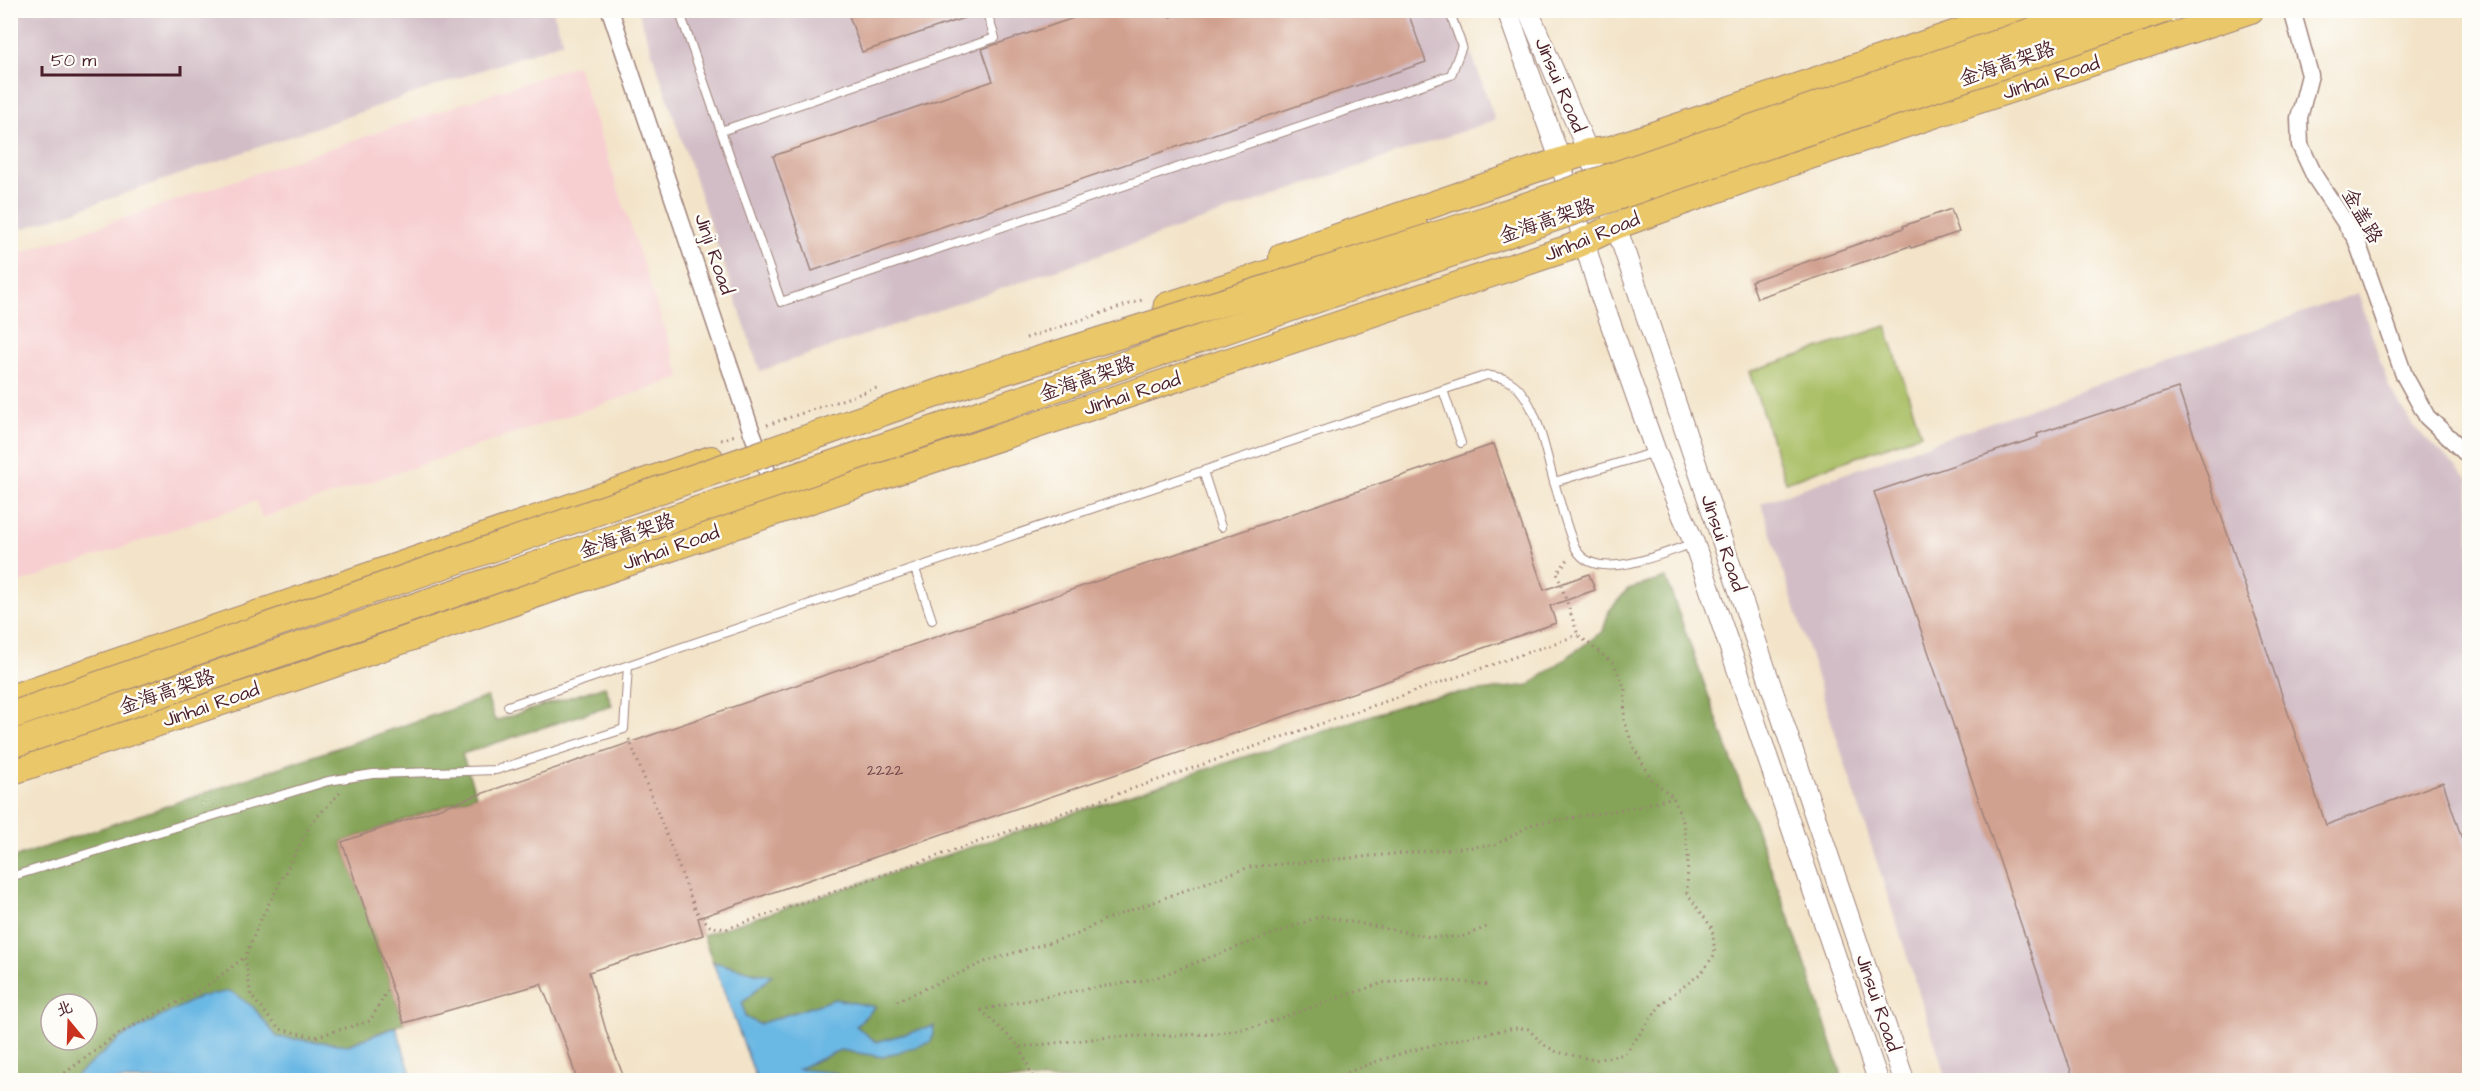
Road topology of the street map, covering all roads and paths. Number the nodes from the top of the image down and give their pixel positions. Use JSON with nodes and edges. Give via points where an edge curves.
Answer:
{"nodes":[{"id":1,"x":610,"y":10,"type":"edge"},
{"id":2,"x":679,"y":10,"type":"edge"},
{"id":3,"x":986,"y":10,"type":"edge"},
{"id":4,"x":1449,"y":10,"type":"edge"},
{"id":5,"x":1508,"y":10,"type":"edge"},
{"id":6,"x":1528,"y":10,"type":"edge"},
{"id":7,"x":2025,"y":10,"type":"edge"},
{"id":8,"x":2074,"y":10,"type":"edge"},
{"id":9,"x":2094,"y":10,"type":"edge"},
{"id":10,"x":2163,"y":10,"type":"edge"},
{"id":11,"x":2252,"y":10,"type":"edge"},
{"id":12,"x":2292,"y":10,"type":"edge"},
{"id":13,"x":722,"y":131,"type":"junction"},
{"id":14,"x":1588,"y":152,"type":"junction"},
{"id":15,"x":1560,"y":161,"type":"junction"},
{"id":16,"x":1616,"y":226,"type":"junction"},
{"id":17,"x":1586,"y":242,"type":"junction"},
{"id":18,"x":1158,"y":302,"type":"junction"},
{"id":19,"x":1018,"y":341,"type":"dead end"},
{"id":20,"x":885,"y":386,"type":"dead end"},
{"id":21,"x":1443,"y":390,"type":"junction"},
{"id":22,"x":754,"y":437,"type":"junction"},
{"id":23,"x":717,"y":441,"type":"dead end"},
{"id":24,"x":1461,"y":443,"type":"dead end"},
{"id":25,"x":1656,"y":452,"type":"junction"},
{"id":26,"x":2469,"y":457,"type":"edge"},
{"id":27,"x":1203,"y":471,"type":"junction"},
{"id":28,"x":1554,"y":482,"type":"junction"},
{"id":29,"x":781,"y":510,"type":"junction"},
{"id":30,"x":1221,"y":527,"type":"dead end"},
{"id":31,"x":1694,"y":543,"type":"junction"},
{"id":32,"x":1576,"y":550,"type":"junction"},
{"id":33,"x":915,"y":569,"type":"junction"},
{"id":34,"x":932,"y":620,"type":"dead end"},
{"id":35,"x":1578,"y":635,"type":"junction"},
{"id":36,"x":628,"y":666,"type":"junction"},
{"id":37,"x":10,"y":698,"type":"edge"},
{"id":38,"x":508,"y":706,"type":"dead end"},
{"id":39,"x":10,"y":716,"type":"edge"},
{"id":40,"x":624,"y":729,"type":"junction"},
{"id":41,"x":10,"y":747,"type":"edge"},
{"id":42,"x":10,"y":772,"type":"edge"},
{"id":43,"x":341,"y":792,"type":"dead end"},
{"id":44,"x":1673,"y":797,"type":"junction"},
{"id":45,"x":10,"y":877,"type":"edge"},
{"id":46,"x":1489,"y":926,"type":"dead end"},
{"id":47,"x":245,"y":957,"type":"junction"},
{"id":48,"x":1490,"y":985,"type":"dead end"},
{"id":49,"x":388,"y":989,"type":"dead end"},
{"id":50,"x":897,"y":1001,"type":"dead end"},
{"id":51,"x":1020,"y":1047,"type":"junction"},
{"id":52,"x":55,"y":1080,"type":"edge"},
{"id":53,"x":1034,"y":1080,"type":"edge"},
{"id":54,"x":1331,"y":1080,"type":"edge"},
{"id":55,"x":1878,"y":1080,"type":"edge"},
{"id":56,"x":1904,"y":1080,"type":"edge"}],
"edges":[{"from":1,"to":22,"type":"street","name":"Jinji Road"},
{"from":2,"to":13,"type":"lane"},
{"from":3,"to":13,"type":"lane","via":[[995,38]]},
{"from":4,"to":13,"type":"lane","via":[[1462,46],[1451,75],[781,302]]},
{"from":5,"to":15,"type":"street","name":"Jinsui Road"},
{"from":6,"to":14,"type":"street","name":"Jinsui Road"},
{"from":7,"to":14,"type":"main road","via":[[1608,150]]},
{"from":8,"to":18,"type":"highway","via":[[1414,227]]},
{"from":9,"to":39,"type":"highway","name":"金海高架路","bridge":true,"via":[[1492,218],[969,382]]},
{"from":10,"to":41,"type":"highway","name":"金海高架路","bridge":true},
{"from":11,"to":16,"type":"main road","name":"Jinhai Road","via":[[1804,158]]},
{"from":12,"to":26,"type":"street","name":"金盖路","via":[[2310,75],[2299,118],[2300,145],[2315,177],[2356,239],[2404,375],[2427,417]]},
{"from":14,"to":15,"type":"main road"},
{"from":14,"to":16,"type":"street","name":"Jinsui Road"},
{"from":15,"to":17,"type":"street","name":"Jinsui Road"},
{"from":15,"to":18,"type":"main road"},
{"from":16,"to":17,"type":"main road","name":"Jinhai Road"},
{"from":16,"to":56,"type":"street","name":"Jinsui Road"},
{"from":17,"to":25,"type":"street","name":"Jinsui Road","via":[[1588,260]]},
{"from":17,"to":29,"type":"main road","name":"Jinhai Road"},
{"from":18,"to":19,"type":"path"},
{"from":18,"to":22,"type":"main road"},
{"from":20,"to":22,"type":"path"},
{"from":21,"to":24,"type":"lane"},
{"from":21,"to":27,"type":"lane"},
{"from":21,"to":28,"type":"lane","via":[[1487,375],[1508,380],[1523,392]]},
{"from":22,"to":23,"type":"path"},
{"from":22,"to":29,"type":"street","name":"Jinji Road"},
{"from":22,"to":37,"type":"main road","via":[[668,472]]},
{"from":25,"to":28,"type":"lane"},
{"from":25,"to":31,"type":"street","name":"Jinsui Road"},
{"from":27,"to":30,"type":"lane"},
{"from":27,"to":33,"type":"lane"},
{"from":28,"to":32,"type":"lane"},
{"from":29,"to":42,"type":"main road","name":"Jinhai Road"},
{"from":31,"to":32,"type":"lane","via":[[1625,565],[1589,562]]},
{"from":31,"to":55,"type":"street","name":"Jinsui Road"},
{"from":32,"to":35,"type":"path","via":[[1557,573]]},
{"from":33,"to":34,"type":"lane"},
{"from":33,"to":36,"type":"lane"},
{"from":35,"to":40,"type":"path","via":[[726,929],[710,926],[696,911]]},
{"from":35,"to":44,"type":"path","via":[[1614,664],[1625,689],[1624,721],[1634,748],[1652,780]]},
{"from":36,"to":38,"type":"lane"},
{"from":36,"to":40,"type":"lane"},
{"from":40,"to":45,"type":"lane","via":[[496,770],[373,774],[328,781]]},
{"from":43,"to":47,"type":"path","via":[[311,823]]},
{"from":44,"to":50,"type":"path","via":[[1637,807],[1533,824],[1495,845],[1249,867],[1104,920],[1078,934],[987,961]]},
{"from":44,"to":54,"type":"path","via":[[1684,824],[1687,892],[1712,928],[1715,954],[1700,974],[1662,1003],[1625,1054],[1595,1060],[1557,1052],[1528,1029],[1515,1028],[1430,1044]]},
{"from":46,"to":51,"type":"path","via":[[1462,937],[1430,937],[1321,916],[1152,979],[981,1010]]},
{"from":47,"to":49,"type":"path","via":[[251,996],[279,1029],[315,1037],[370,1021]]},
{"from":47,"to":52,"type":"path","via":[[204,988],[120,1033]]},
{"from":48,"to":51,"type":"path","via":[[1419,978],[1382,983],[1257,1026],[1213,1034],[1110,1036]]},
{"from":51,"to":53,"type":"path"}]}
